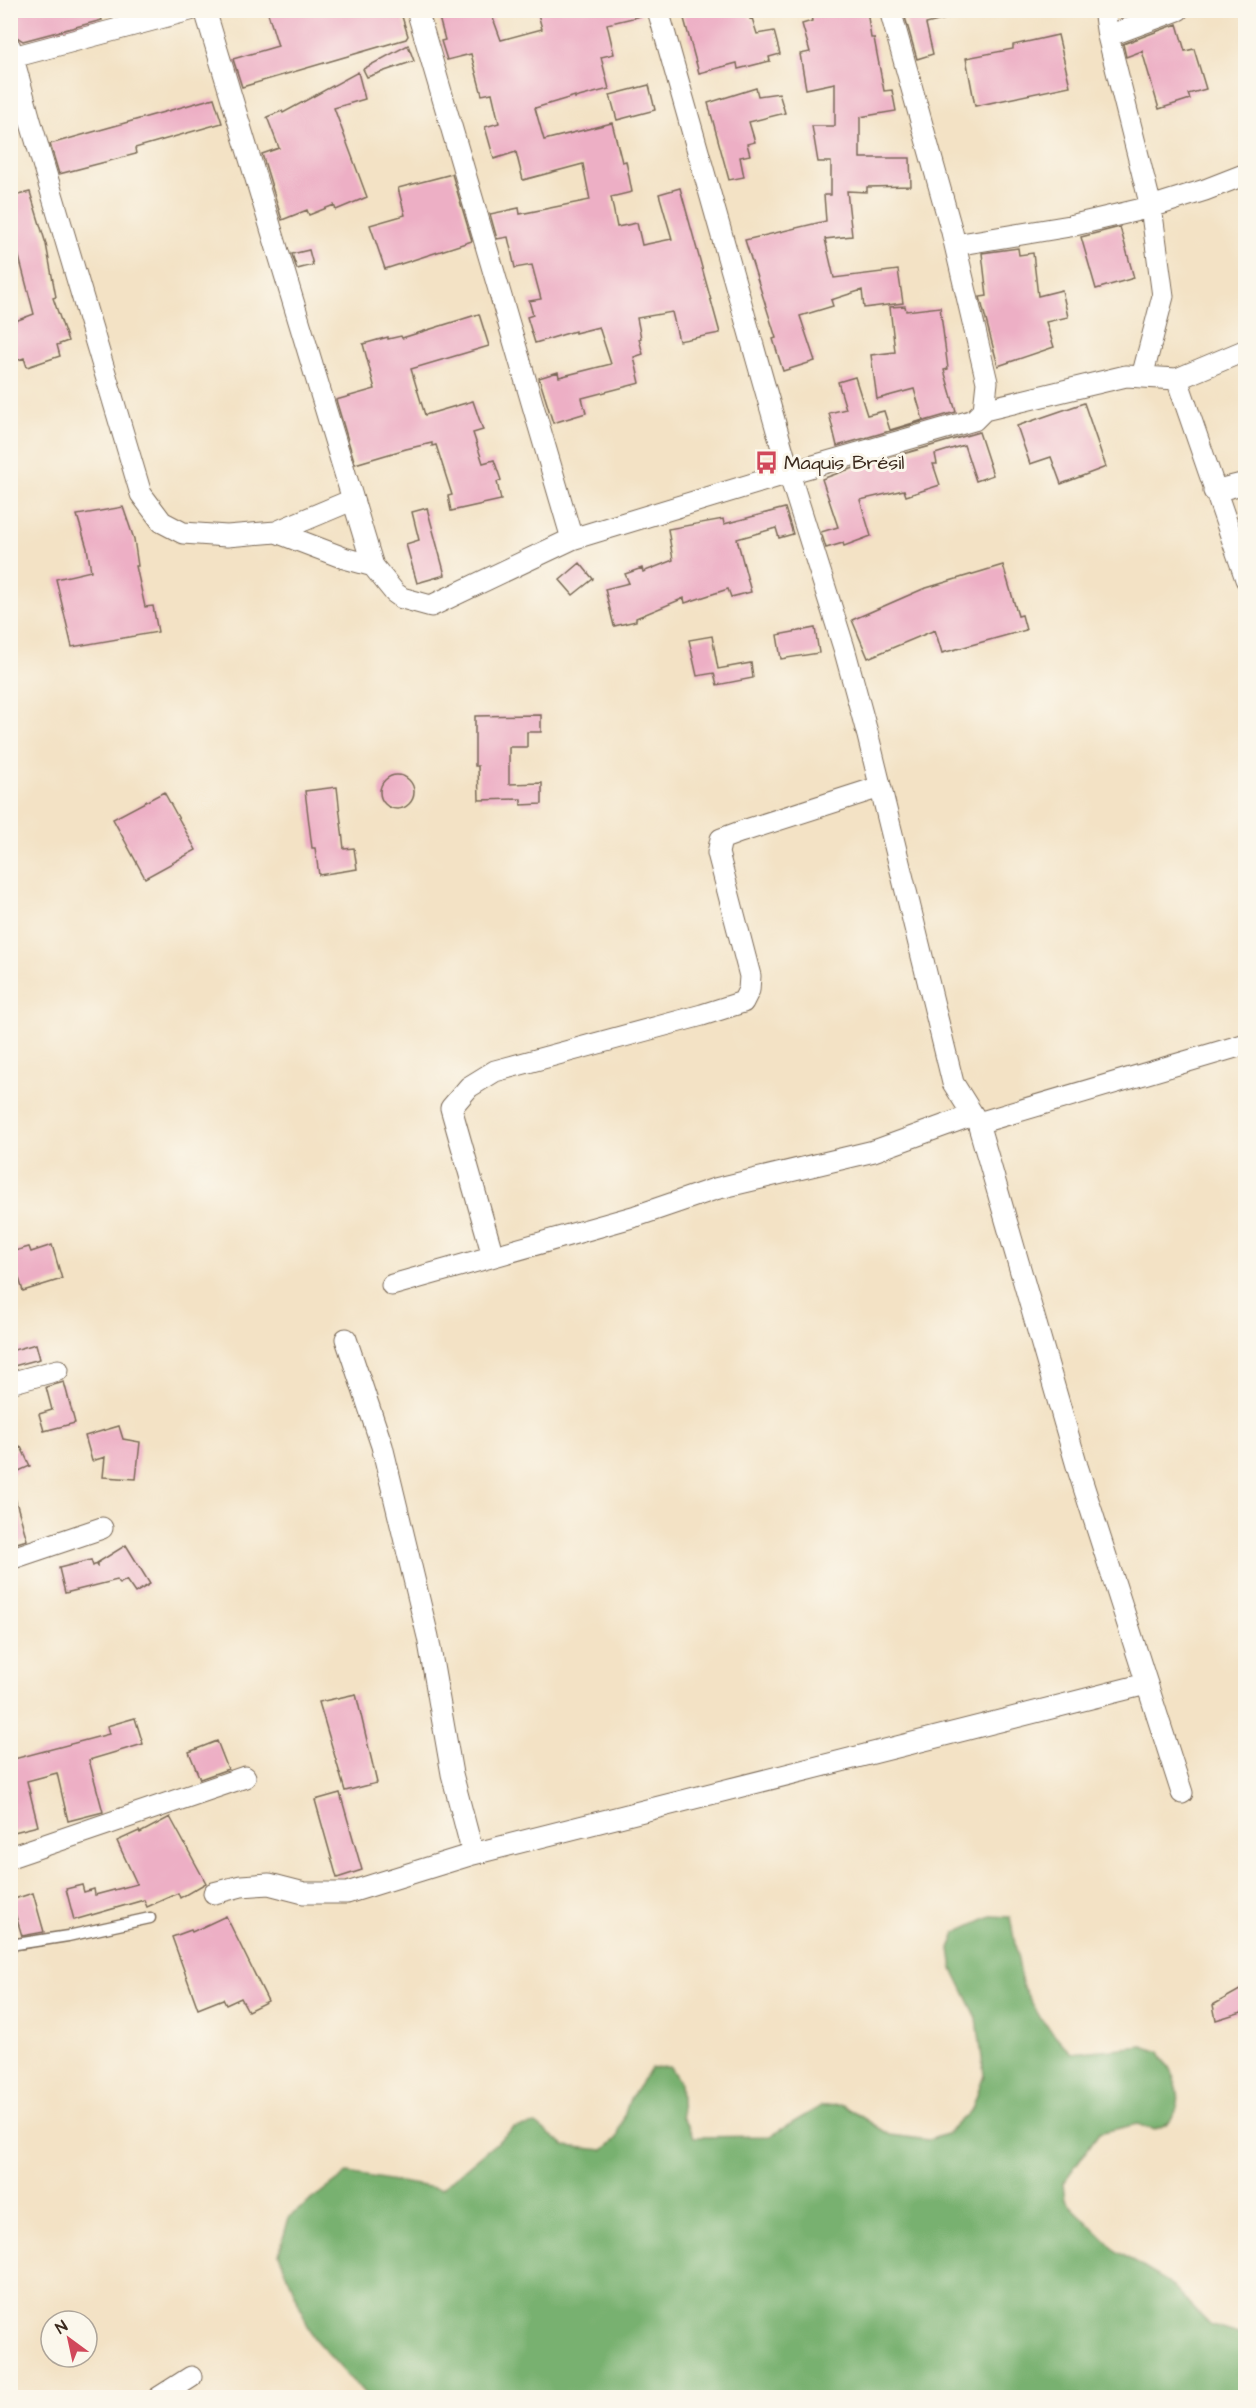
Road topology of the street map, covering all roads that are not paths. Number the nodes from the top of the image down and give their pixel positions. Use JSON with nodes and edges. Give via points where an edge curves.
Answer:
{"nodes":[{"id":1,"x":190,"y":10,"type":"edge"},
{"id":2,"x":205,"y":10,"type":"edge"},
{"id":3,"x":417,"y":10,"type":"edge"},
{"id":4,"x":658,"y":10,"type":"edge"},
{"id":5,"x":890,"y":10,"type":"edge"},
{"id":6,"x":1104,"y":10,"type":"edge"},
{"id":7,"x":1178,"y":10,"type":"edge"},
{"id":8,"x":1108,"y":36,"type":"junction"},
{"id":9,"x":12,"y":52,"type":"edge"},
{"id":10,"x":20,"y":121,"type":"edge"},
{"id":11,"x":1245,"y":174,"type":"edge"},
{"id":12,"x":1151,"y":207,"type":"junction"},
{"id":13,"x":955,"y":245,"type":"junction"},
{"id":14,"x":1245,"y":351,"type":"edge"},
{"id":15,"x":1142,"y":377,"type":"junction"},
{"id":16,"x":1177,"y":379,"type":"junction"},
{"id":17,"x":984,"y":410,"type":"junction"},
{"id":18,"x":789,"y":473,"type":"junction"},
{"id":19,"x":1245,"y":483,"type":"edge"},
{"id":20,"x":1214,"y":491,"type":"junction"},
{"id":21,"x":352,"y":500,"type":"junction"},
{"id":22,"x":276,"y":532,"type":"junction"},
{"id":23,"x":572,"y":539,"type":"junction"},
{"id":24,"x":373,"y":566,"type":"junction"},
{"id":25,"x":1245,"y":579,"type":"edge"},
{"id":26,"x":880,"y":787,"type":"junction"},
{"id":27,"x":1245,"y":1044,"type":"edge"},
{"id":28,"x":975,"y":1119,"type":"junction"},
{"id":29,"x":494,"y":1256,"type":"junction"},
{"id":30,"x":392,"y":1285,"type":"dead end"},
{"id":31,"x":346,"y":1339,"type":"dead end"},
{"id":32,"x":58,"y":1370,"type":"dead end"},
{"id":33,"x":10,"y":1383,"type":"edge"},
{"id":34,"x":102,"y":1528,"type":"dead end"},
{"id":35,"x":10,"y":1559,"type":"edge"},
{"id":36,"x":1146,"y":1684,"type":"junction"},
{"id":37,"x":245,"y":1777,"type":"dead end"},
{"id":38,"x":1182,"y":1793,"type":"dead end"},
{"id":39,"x":473,"y":1854,"type":"junction"},
{"id":40,"x":10,"y":1857,"type":"edge"},
{"id":41,"x":214,"y":1893,"type":"dead end"},
{"id":42,"x":150,"y":1918,"type":"dead end"},
{"id":43,"x":10,"y":1945,"type":"edge"},
{"id":44,"x":191,"y":2377,"type":"dead end"},
{"id":45,"x":158,"y":2397,"type":"edge"}],
"edges":[{"from":1,"to":9,"type":"street"},
{"from":2,"to":21,"type":"street"},
{"from":3,"to":23,"type":"street"},
{"from":4,"to":18,"type":"street"},
{"from":5,"to":13,"type":"street"},
{"from":6,"to":8,"type":"street"},
{"from":7,"to":8,"type":"street"},
{"from":8,"to":12,"type":"street"},
{"from":9,"to":10,"type":"street"},
{"from":10,"to":22,"type":"street","via":[[141,494],[162,522],[183,533],[228,536]]},
{"from":11,"to":12,"type":"street"},
{"from":12,"to":13,"type":"street","via":[[1070,226]]},
{"from":12,"to":15,"type":"street","via":[[1163,296]]},
{"from":13,"to":17,"type":"street","via":[[987,382]]},
{"from":14,"to":16,"type":"street"},
{"from":15,"to":16,"type":"street"},
{"from":15,"to":17,"type":"street","via":[[1126,376]]},
{"from":16,"to":20,"type":"street"},
{"from":17,"to":18,"type":"street","via":[[974,420]]},
{"from":18,"to":23,"type":"street"},
{"from":18,"to":26,"type":"street","via":[[844,648]]},
{"from":19,"to":20,"type":"street"},
{"from":20,"to":25,"type":"street"},
{"from":21,"to":22,"type":"street"},
{"from":21,"to":24,"type":"street"},
{"from":22,"to":24,"type":"street"},
{"from":23,"to":24,"type":"street","via":[[431,606],[402,598]]},
{"from":26,"to":28,"type":"street","via":[[953,1083]]},
{"from":26,"to":29,"type":"street","via":[[721,839],[718,853],[750,976],[743,1002],[495,1071],[469,1087],[451,1108]]},
{"from":27,"to":28,"type":"street"},
{"from":28,"to":29,"type":"street","via":[[874,1151],[715,1189]]},
{"from":28,"to":36,"type":"street"},
{"from":29,"to":30,"type":"street"},
{"from":31,"to":39,"type":"street","via":[[382,1446],[428,1637],[452,1774]]},
{"from":32,"to":33,"type":"street"},
{"from":34,"to":35,"type":"street"},
{"from":36,"to":38,"type":"street"},
{"from":36,"to":39,"type":"street"},
{"from":37,"to":40,"type":"street"},
{"from":39,"to":41,"type":"street","via":[[347,1893],[304,1893],[269,1884]]},
{"from":42,"to":43,"type":"lane"},
{"from":44,"to":45,"type":"street"}]}
